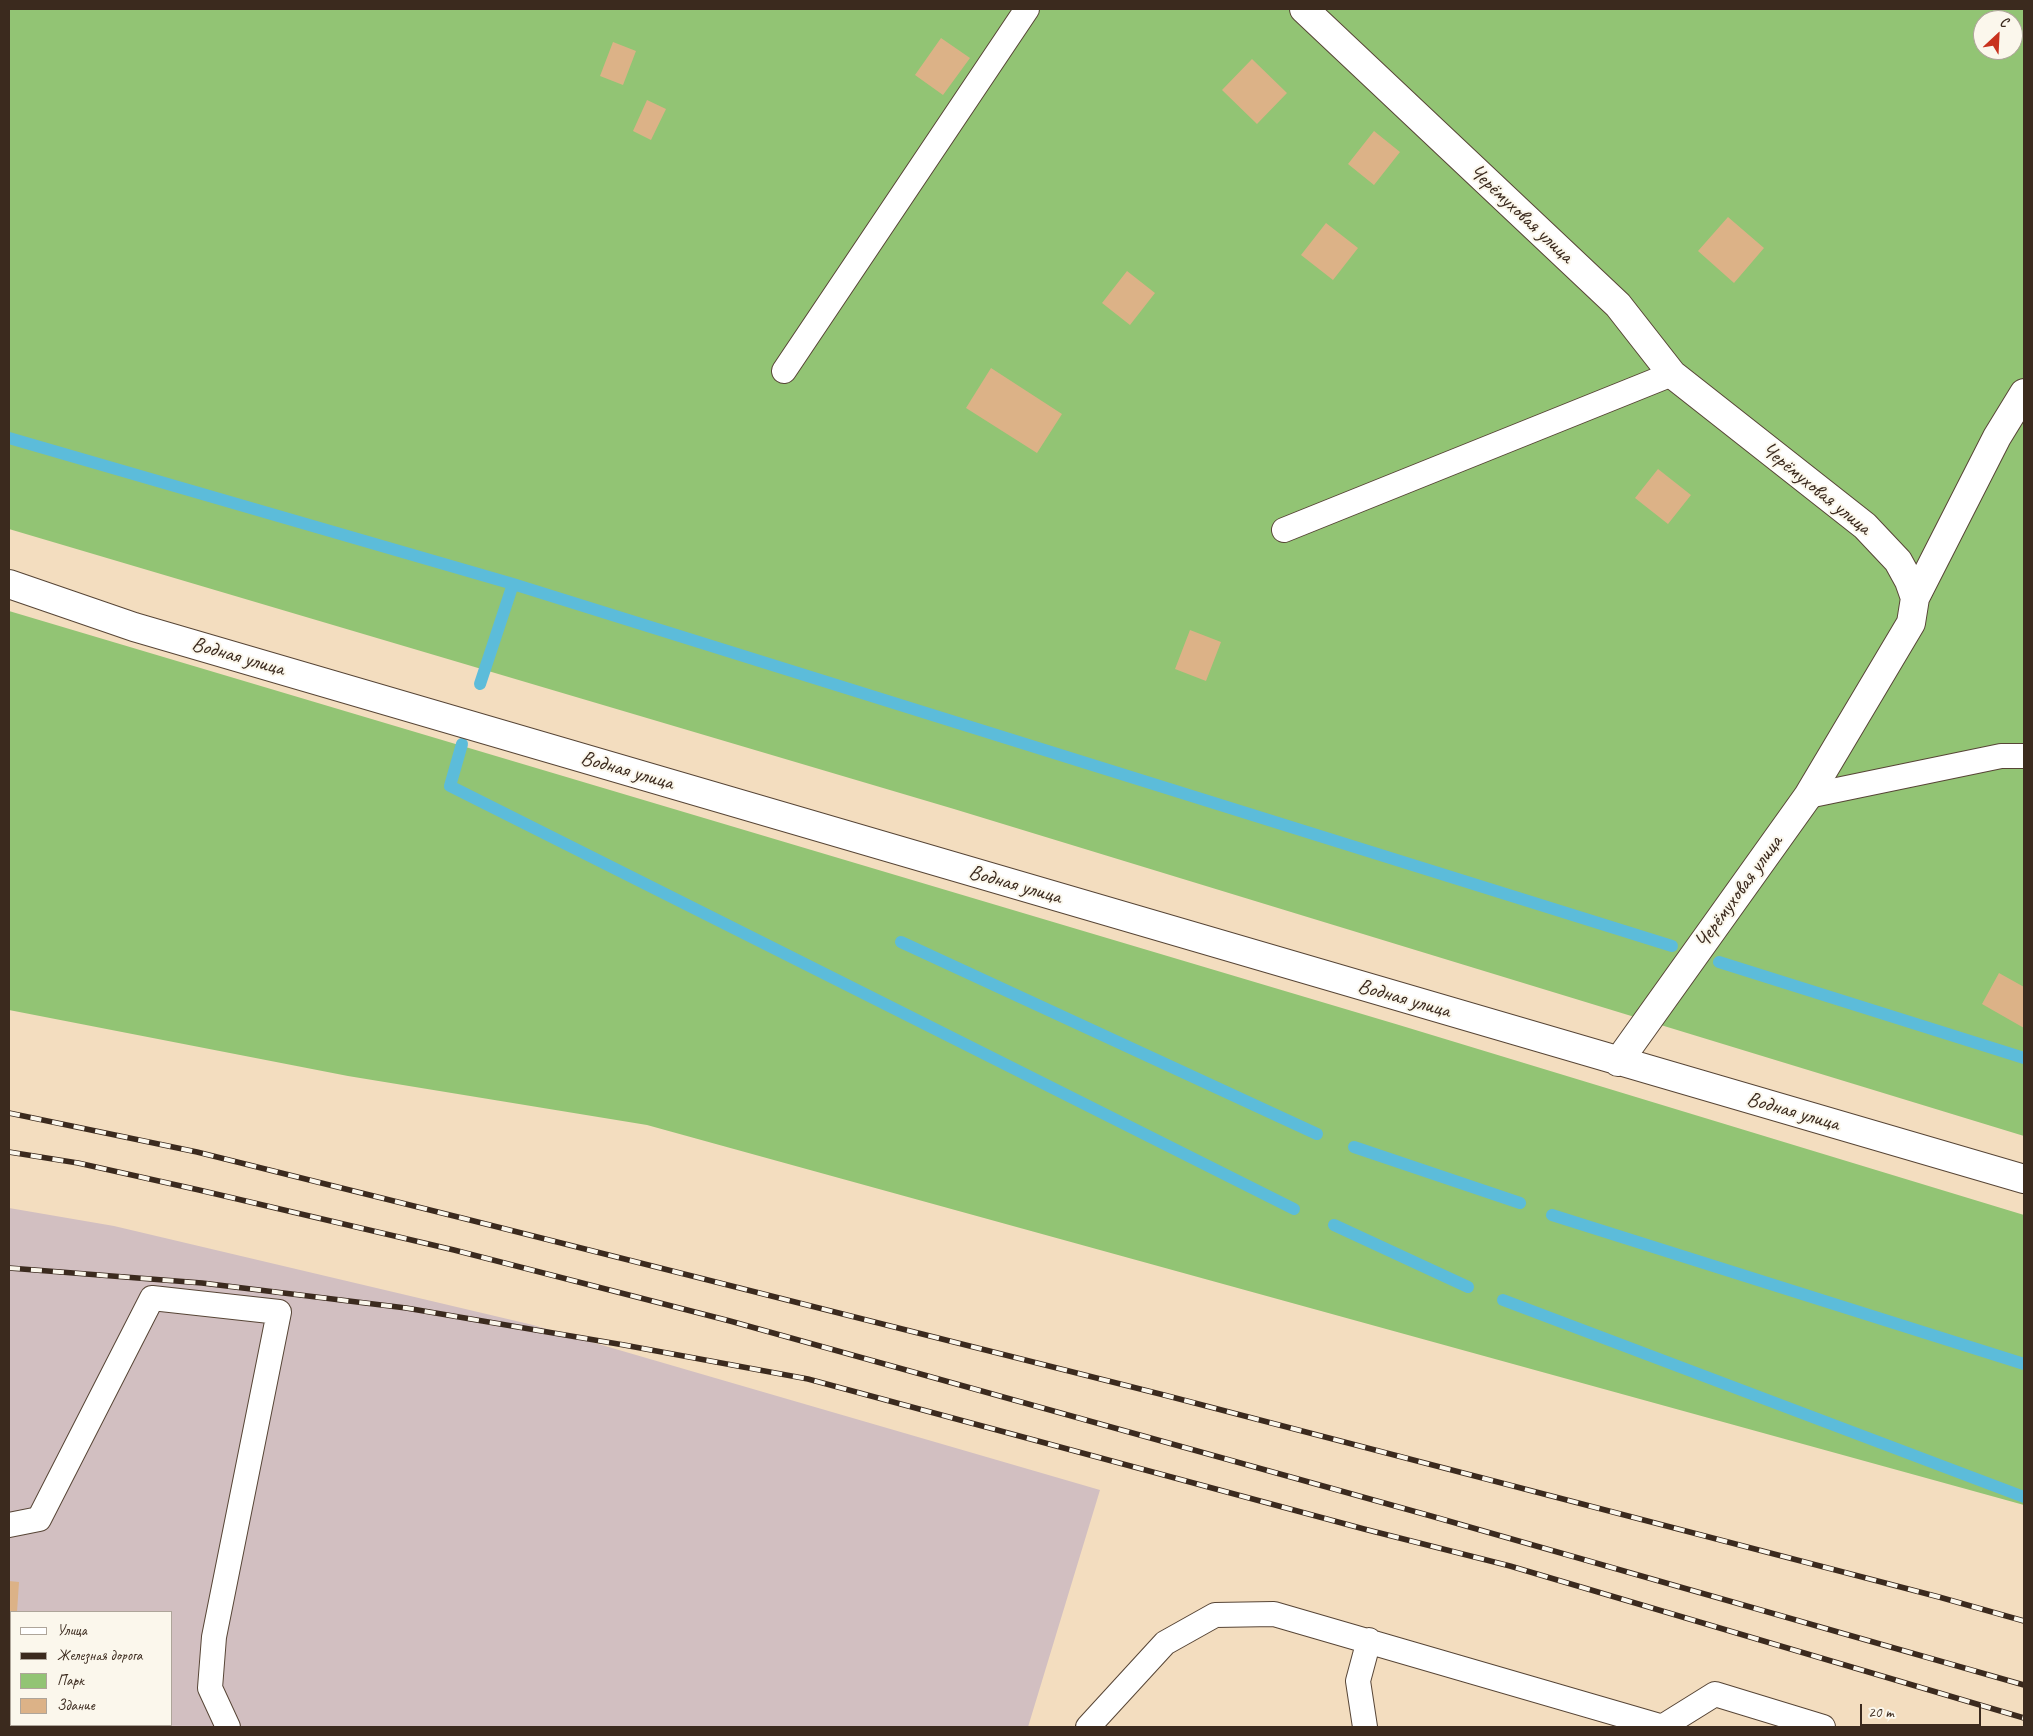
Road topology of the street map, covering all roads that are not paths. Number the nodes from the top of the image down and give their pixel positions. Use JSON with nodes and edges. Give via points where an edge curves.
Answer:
{"nodes":[{"id":1,"x":1027,"y":9,"type":"edge"},
{"id":2,"x":1304,"y":9,"type":"edge"},
{"id":3,"x":784,"y":371,"type":"dead end"},
{"id":4,"x":1672,"y":374,"type":"junction"},
{"id":5,"x":2024,"y":393,"type":"edge"},
{"id":6,"x":1284,"y":530,"type":"dead end"},
{"id":7,"x":9,"y":584,"type":"edge"},
{"id":8,"x":1915,"y":598,"type":"junction"},
{"id":9,"x":2024,"y":756,"type":"edge"},
{"id":10,"x":1808,"y":796,"type":"junction"},
{"id":11,"x":1618,"y":1062,"type":"junction"},
{"id":12,"x":2024,"y":1179,"type":"edge"},
{"id":13,"x":9,"y":1525,"type":"edge"},
{"id":14,"x":1369,"y":1640,"type":"junction"},
{"id":15,"x":228,"y":1727,"type":"edge"},
{"id":16,"x":1088,"y":1727,"type":"edge"},
{"id":17,"x":1365,"y":1727,"type":"edge"},
{"id":18,"x":1663,"y":1727,"type":"edge"},
{"id":19,"x":1823,"y":1727,"type":"edge"}],
"edges":[{"from":1,"to":3,"type":"lane"},
{"from":2,"to":4,"type":"street","name":"Черёмуховая улица","via":[[1618,305]]},
{"from":4,"to":6,"type":"lane"},
{"from":4,"to":8,"type":"street","name":"Черёмуховая улица","via":[[1865,526],[1898,561]]},
{"from":5,"to":8,"type":"street","via":[[1997,437]]},
{"from":7,"to":11,"type":"street","name":"Водная улица","via":[[144,630]]},
{"from":8,"to":10,"type":"street","name":"Черёмуховая улица","via":[[1911,623]]},
{"from":9,"to":10,"type":"lane","via":[[2001,756]]},
{"from":10,"to":11,"type":"street","name":"Черёмуховая улица"},
{"from":11,"to":12,"type":"street","name":"Водная улица"},
{"from":13,"to":15,"type":"lane","via":[[39,1519],[152,1298],[279,1312],[214,1637],[210,1688]]},
{"from":14,"to":16,"type":"lane","via":[[1274,1614],[1215,1615],[1165,1643]]},
{"from":14,"to":17,"type":"lane","via":[[1358,1681]]},
{"from":14,"to":18,"type":"lane"},
{"from":18,"to":19,"type":"lane","via":[[1715,1694]]}]}
